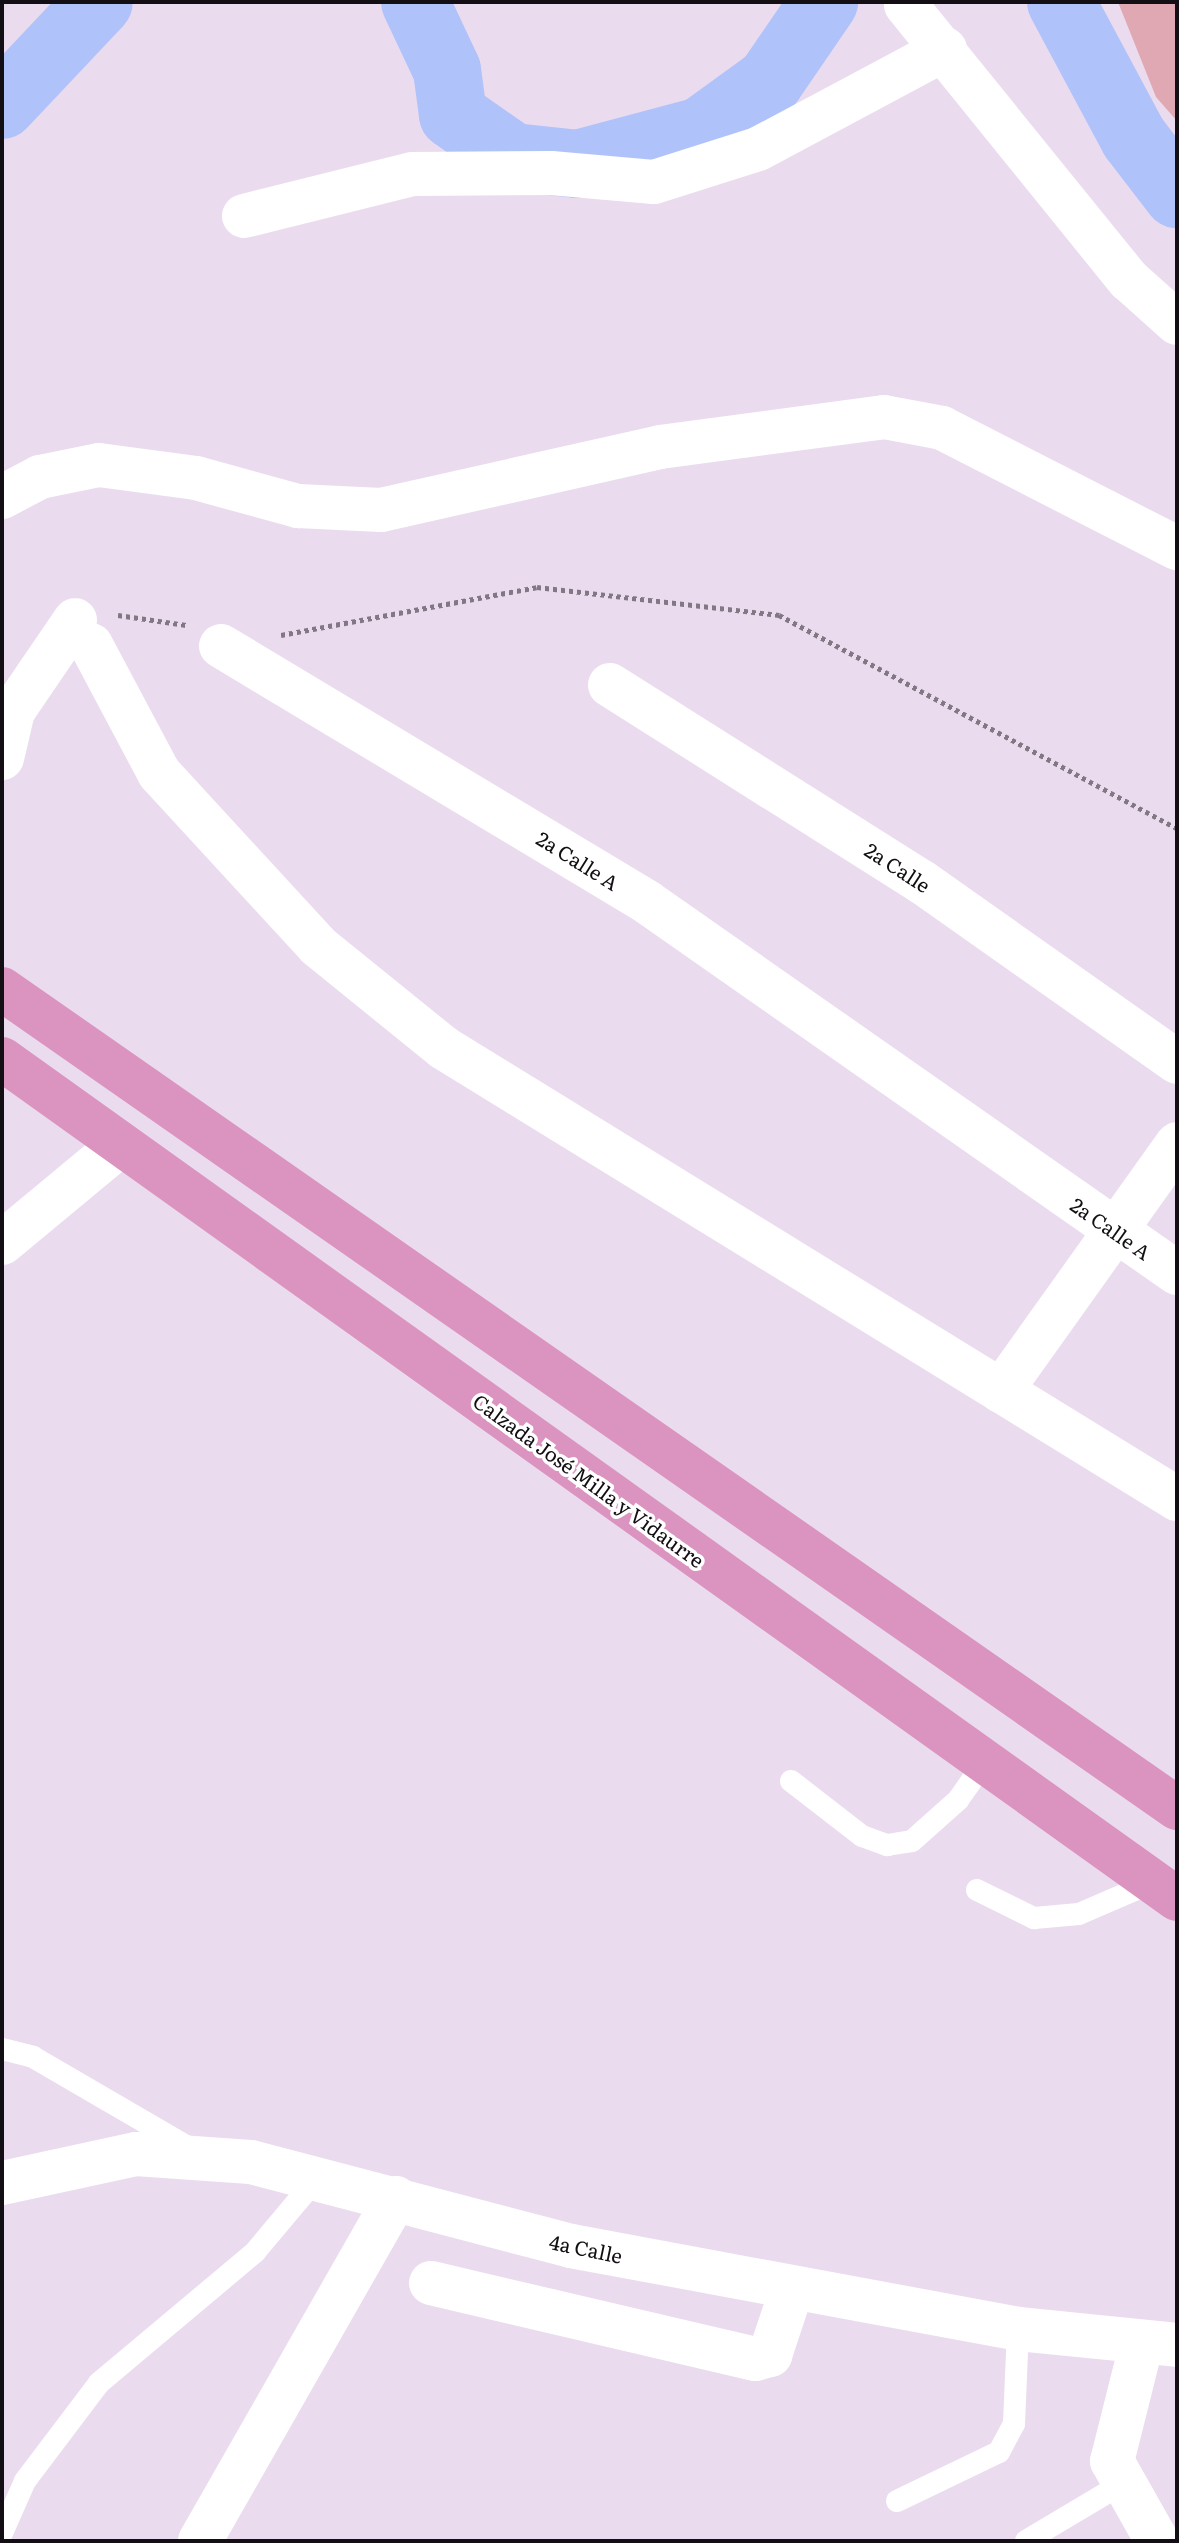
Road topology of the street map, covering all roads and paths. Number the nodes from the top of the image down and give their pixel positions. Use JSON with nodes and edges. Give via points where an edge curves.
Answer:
{"nodes":[{"id":1,"x":906,"y":5,"type":"dead end"},
{"id":2,"x":945,"y":49,"type":"junction"},
{"id":3,"x":244,"y":216,"type":"dead end"},
{"id":4,"x":1177,"y":323,"type":"edge"},
{"id":5,"x":2,"y":497,"type":"edge"},
{"id":6,"x":1177,"y":548,"type":"edge"},
{"id":7,"x":83,"y":633,"type":"junction"},
{"id":8,"x":221,"y":646,"type":"junction"},
{"id":9,"x":610,"y":685,"type":"dead end"},
{"id":10,"x":2,"y":758,"type":"edge"},
{"id":11,"x":1177,"y":828,"type":"edge"},
{"id":12,"x":2,"y":989,"type":"edge"},
{"id":13,"x":2,"y":1059,"type":"edge"},
{"id":14,"x":1177,"y":1062,"type":"edge"},
{"id":15,"x":1177,"y":1144,"type":"edge"},
{"id":16,"x":120,"y":1145,"type":"junction"},
{"id":17,"x":1115,"y":1231,"type":"junction"},
{"id":18,"x":2,"y":1243,"type":"edge"},
{"id":19,"x":1177,"y":1273,"type":"edge"},
{"id":20,"x":1001,"y":1391,"type":"junction"},
{"id":21,"x":1177,"y":1499,"type":"edge"},
{"id":22,"x":984,"y":1763,"type":"junction"},
{"id":23,"x":791,"y":1781,"type":"dead end"},
{"id":24,"x":1177,"y":1808,"type":"edge"},
{"id":25,"x":977,"y":1890,"type":"dead end"},
{"id":26,"x":1165,"y":1891,"type":"edge"},
{"id":27,"x":2,"y":2049,"type":"edge"},
{"id":28,"x":202,"y":2156,"type":"junction"},
{"id":29,"x":318,"y":2177,"type":"junction"},
{"id":30,"x":2,"y":2183,"type":"edge"},
{"id":31,"x":396,"y":2198,"type":"junction"},
{"id":32,"x":431,"y":2283,"type":"dead end"},
{"id":33,"x":792,"y":2289,"type":"junction"},
{"id":34,"x":1018,"y":2329,"type":"junction"},
{"id":35,"x":1160,"y":2343,"type":"edge"},
{"id":36,"x":1120,"y":2485,"type":"junction"},
{"id":37,"x":897,"y":2501,"type":"dead end"},
{"id":38,"x":2,"y":2533,"type":"edge"},
{"id":39,"x":200,"y":2541,"type":"edge"},
{"id":40,"x":1026,"y":2541,"type":"edge"},
{"id":41,"x":1157,"y":2541,"type":"edge"}],
"edges":[{"from":1,"to":2,"type":"street"},
{"from":2,"to":3,"type":"street","via":[[758,149],[654,182],[551,173],[413,174]]},
{"from":2,"to":4,"type":"street","via":[[1129,280]]},
{"from":5,"to":6,"type":"street","via":[[40,477],[99,465],[196,478],[298,506],[381,510],[660,447],[884,417],[942,428]]},
{"from":7,"to":8,"type":"path","via":[[170,618]]},
{"from":7,"to":10,"type":"street","via":[[13,711]]},
{"from":7,"to":20,"type":"street","via":[[159,773],[318,946],[444,1048]]},
{"from":8,"to":11,"type":"path","via":[[537,587],[779,615]]},
{"from":8,"to":17,"type":"street","name":"2a Calle A","via":[[647,902]]},
{"from":9,"to":14,"type":"street","name":"2a Calle","via":[[922,882]]},
{"from":12,"to":24,"type":"highway"},
{"from":13,"to":16,"type":"highway","name":"Calzada José Milla y Vidaurre"},
{"from":15,"to":17,"type":"street"},
{"from":16,"to":18,"type":"street"},
{"from":16,"to":22,"type":"highway","name":"Calzada José Milla y Vidaurre"},
{"from":17,"to":19,"type":"street","name":"2a Calle A"},
{"from":17,"to":20,"type":"street"},
{"from":20,"to":21,"type":"street"},
{"from":22,"to":23,"type":"lane","via":[[958,1800],[912,1841],[887,1845],[862,1836]]},
{"from":22,"to":26,"type":"highway","name":"Calzada José Milla y Vidaurre"},
{"from":25,"to":26,"type":"lane","via":[[1034,1918],[1079,1914]]},
{"from":27,"to":28,"type":"lane","via":[[33,2057]]},
{"from":28,"to":29,"type":"street","name":"4a Calle"},
{"from":28,"to":30,"type":"street","name":"4a Calle","via":[[136,2154]]},
{"from":29,"to":31,"type":"street","name":"4a Calle"},
{"from":29,"to":38,"type":"lane","via":[[255,2252],[99,2383],[25,2481]]},
{"from":31,"to":33,"type":"street","name":"4a Calle","via":[[571,2246]]},
{"from":31,"to":39,"type":"street"},
{"from":32,"to":33,"type":"street","via":[[755,2359],[770,2355]]},
{"from":33,"to":34,"type":"street","name":"4a Calle"},
{"from":34,"to":35,"type":"street","name":"4a Calle"},
{"from":34,"to":37,"type":"lane","via":[[1014,2424],[999,2452]]},
{"from":35,"to":36,"type":"street","via":[[1112,2461]]},
{"from":36,"to":40,"type":"lane"},
{"from":36,"to":41,"type":"street"}]}
